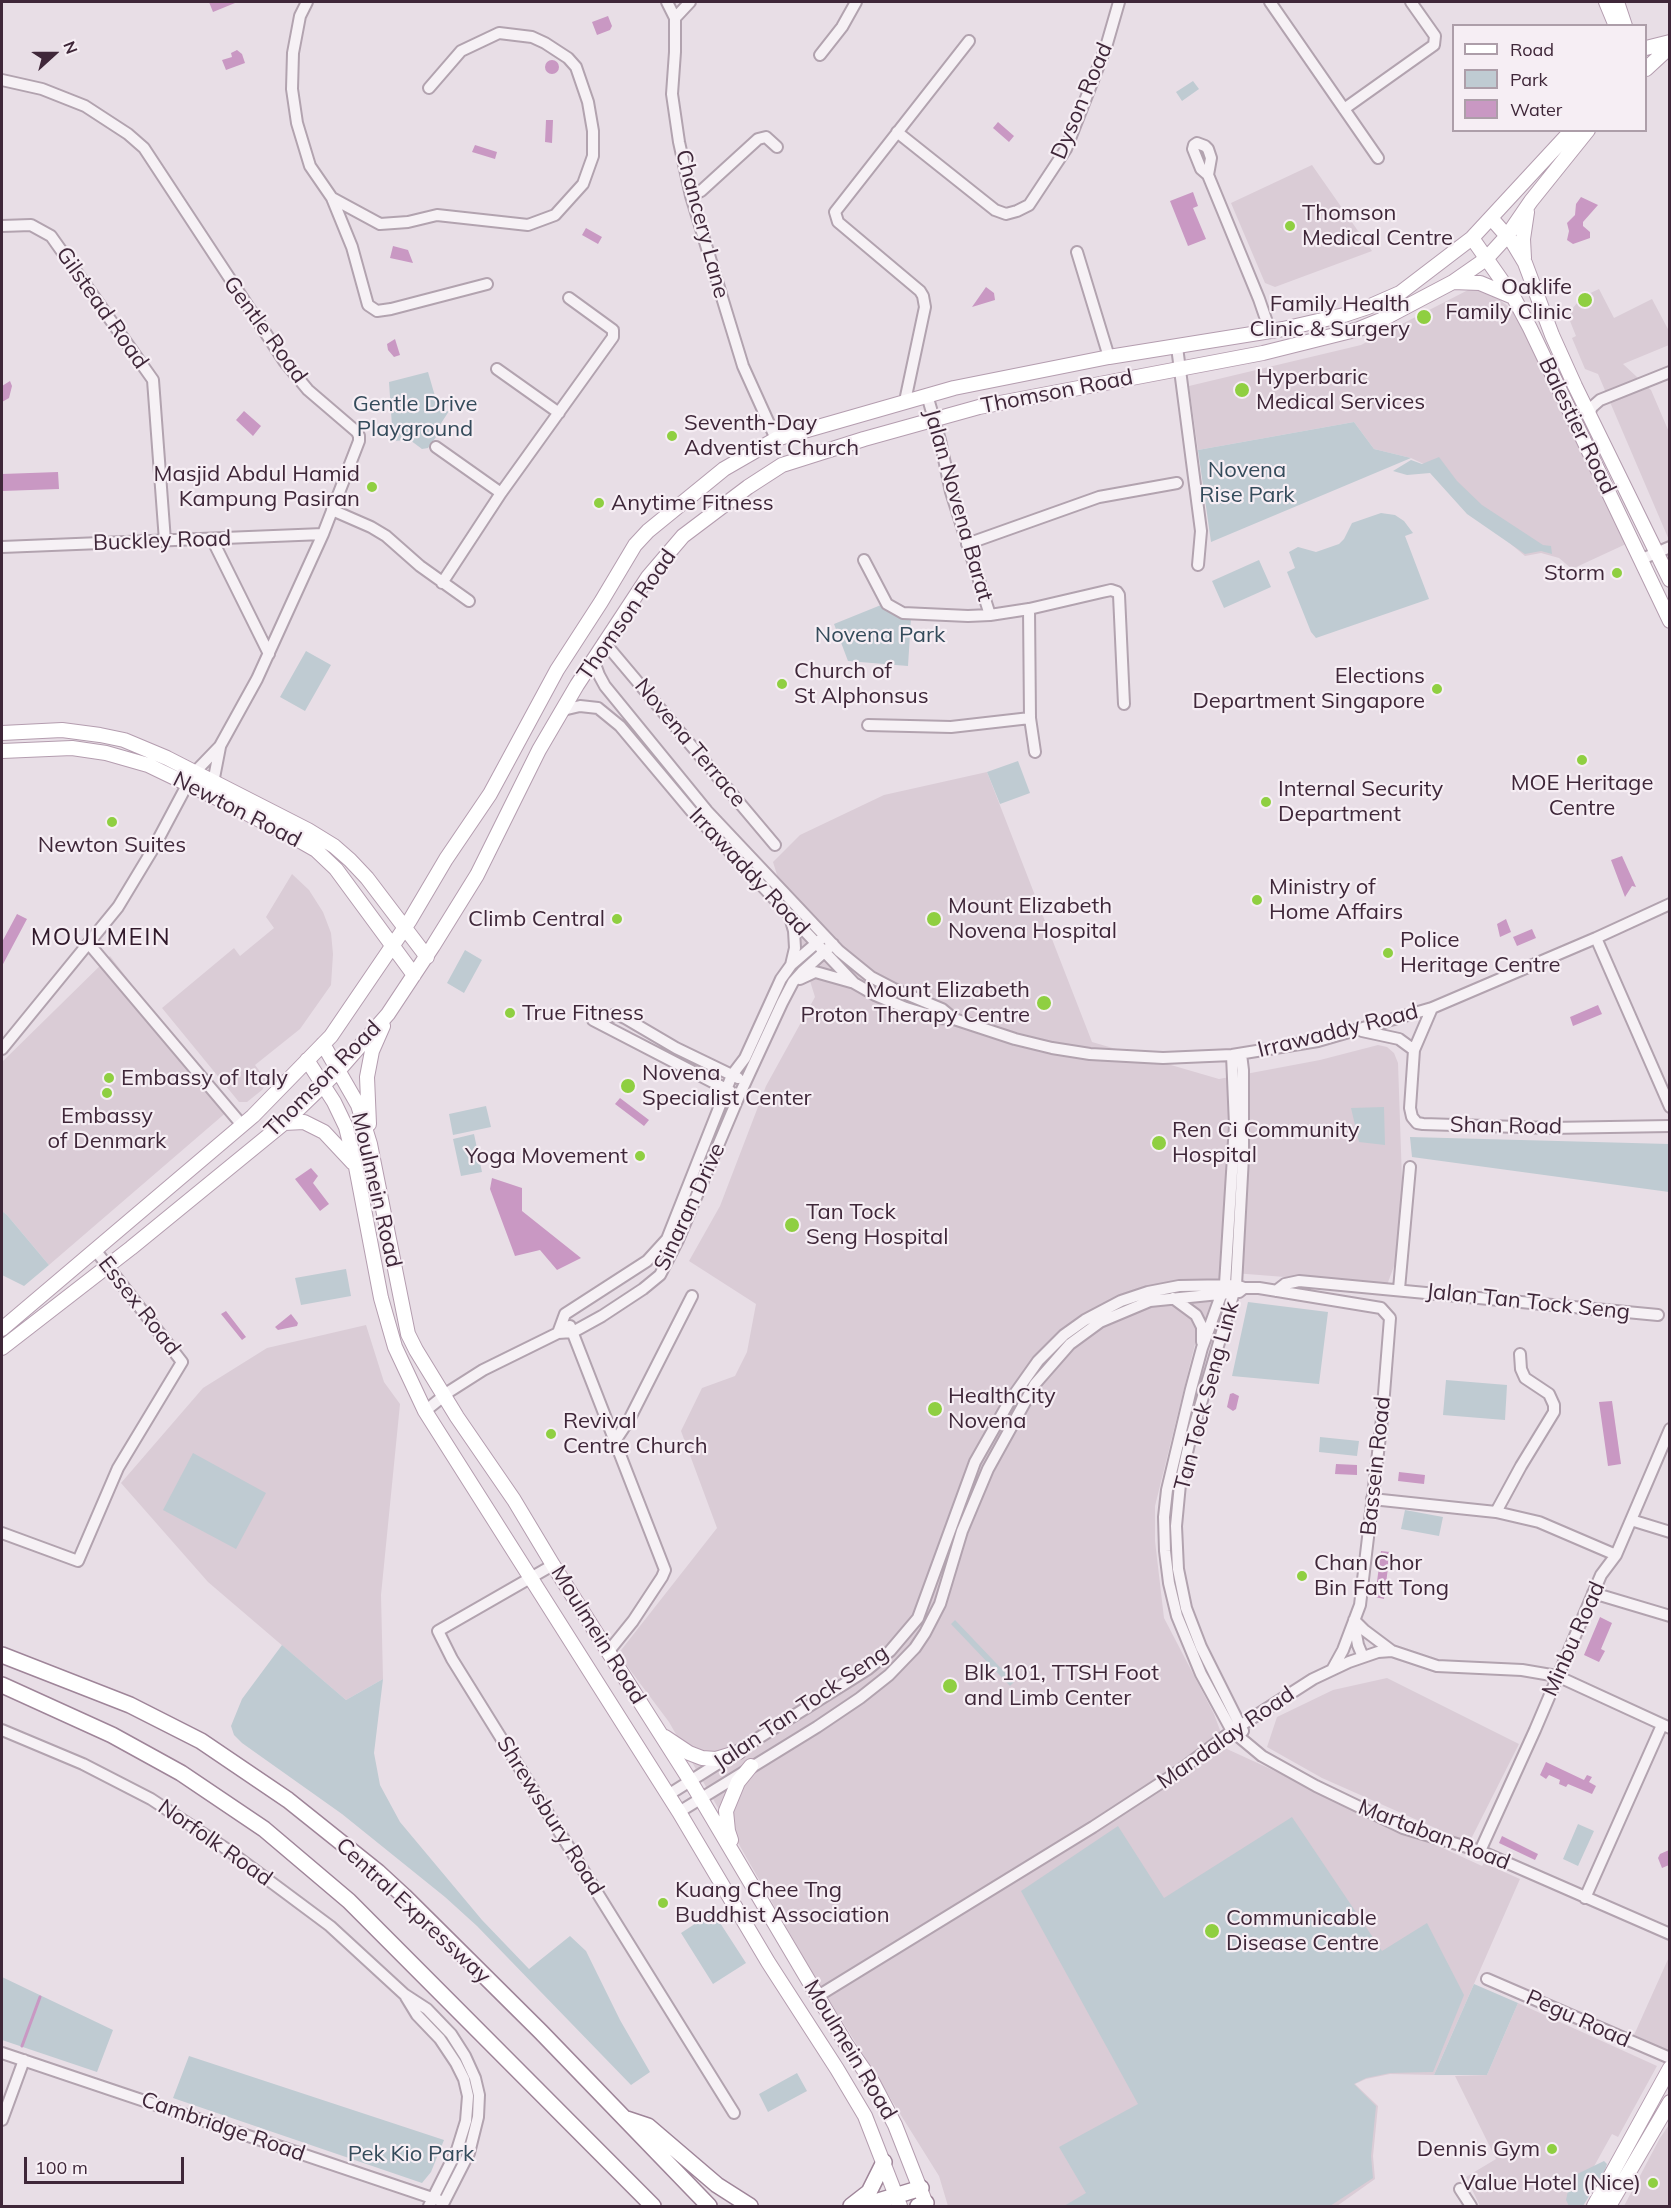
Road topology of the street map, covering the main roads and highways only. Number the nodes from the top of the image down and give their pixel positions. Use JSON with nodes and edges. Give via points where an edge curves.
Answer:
{"nodes":[{"id":1,"x":1606,"y":2,"type":"edge"},
{"id":2,"x":1617,"y":2,"type":"edge"},
{"id":3,"x":1615,"y":24,"type":"edge"},
{"id":4,"x":1624,"y":24,"type":"edge"},
{"id":5,"x":1670,"y":42,"type":"edge"},
{"id":6,"x":1670,"y":47,"type":"edge"},
{"id":7,"x":1647,"y":48,"type":"edge"},
{"id":8,"x":1647,"y":68,"type":"edge"},
{"id":9,"x":1570,"y":132,"type":"edge"},
{"id":10,"x":1586,"y":132,"type":"edge"},
{"id":11,"x":1531,"y":201,"type":"junction"},
{"id":12,"x":1491,"y":219,"type":"junction"},
{"id":13,"x":1507,"y":236,"type":"junction"},
{"id":14,"x":1472,"y":238,"type":"junction"},
{"id":15,"x":1486,"y":259,"type":"junction"},
{"id":16,"x":1525,"y":263,"type":"junction"},
{"id":17,"x":1417,"y":279,"type":"junction"},
{"id":18,"x":1450,"y":284,"type":"junction"},
{"id":19,"x":1514,"y":298,"type":"junction"},
{"id":20,"x":1152,"y":350,"type":"junction"},
{"id":21,"x":1157,"y":373,"type":"junction"},
{"id":22,"x":1670,"y":580,"type":"edge"},
{"id":23,"x":1670,"y":621,"type":"edge"},
{"id":24,"x":2,"y":733,"type":"edge"},
{"id":25,"x":2,"y":751,"type":"edge"},
{"id":26,"x":404,"y":928,"type":"junction"},
{"id":27,"x":392,"y":946,"type":"junction"},
{"id":28,"x":427,"y":957,"type":"junction"},
{"id":29,"x":414,"y":975,"type":"junction"},
{"id":30,"x":388,"y":1014,"type":"junction"},
{"id":31,"x":323,"y":1044,"type":"junction"},
{"id":32,"x":307,"y":1060,"type":"junction"},
{"id":33,"x":339,"y":1070,"type":"junction"},
{"id":34,"x":323,"y":1084,"type":"junction"},
{"id":35,"x":284,"y":1123,"type":"junction"},
{"id":36,"x":370,"y":1144,"type":"junction"},
{"id":37,"x":356,"y":1167,"type":"junction"},
{"id":38,"x":2,"y":1329,"type":"edge"},
{"id":39,"x":2,"y":1348,"type":"edge"},
{"id":40,"x":2,"y":1654,"type":"edge"},
{"id":41,"x":2,"y":1685,"type":"edge"},
{"id":42,"x":659,"y":1732,"type":"junction"},
{"id":43,"x":739,"y":1752,"type":"road end"},
{"id":44,"x":752,"y":1766,"type":"road end"},
{"id":45,"x":740,"y":1865,"type":"junction"},
{"id":46,"x":1670,"y":2068,"type":"edge"},
{"id":47,"x":1670,"y":2102,"type":"edge"},
{"id":48,"x":625,"y":2118,"type":"junction"},
{"id":49,"x":1664,"y":2122,"type":"edge"},
{"id":50,"x":884,"y":2162,"type":"junction"},
{"id":51,"x":621,"y":2175,"type":"junction"},
{"id":52,"x":921,"y":2187,"type":"junction"},
{"id":53,"x":898,"y":2202,"type":"edge"},
{"id":54,"x":924,"y":2205,"type":"edge"},
{"id":55,"x":642,"y":2206,"type":"edge"},
{"id":56,"x":653,"y":2206,"type":"edge"},
{"id":57,"x":709,"y":2206,"type":"edge"},
{"id":58,"x":750,"y":2206,"type":"edge"},
{"id":59,"x":851,"y":2206,"type":"edge"},
{"id":60,"x":862,"y":2206,"type":"edge"},
{"id":61,"x":1594,"y":2206,"type":"edge"},
{"id":62,"x":1609,"y":2206,"type":"edge"}],
"edges":[{"from":1,"to":3,"type":"main road"},
{"from":2,"to":4,"type":"main road"},
{"from":5,"to":7,"type":"main road"},
{"from":6,"to":8,"type":"main road"},
{"from":9,"to":12,"type":"main road","name":"Thomson Road"},
{"from":10,"to":11,"type":"main road","name":"Thomson Road"},
{"from":11,"to":13,"type":"main road","name":"Thomson Road"},
{"from":11,"to":16,"type":"main road","via":[[1525,216]]},
{"from":12,"to":13,"type":"main road","name":"Balestier Road"},
{"from":12,"to":14,"type":"main road","name":"Thomson Road"},
{"from":13,"to":15,"type":"main road","name":"Thomson Road"},
{"from":13,"to":16,"type":"main road","name":"Balestier Road"},
{"from":14,"to":15,"type":"main road","name":"Balestier Road"},
{"from":14,"to":17,"type":"main road","name":"Thomson Road"},
{"from":15,"to":18,"type":"main road","name":"Thomson Road"},
{"from":15,"to":19,"type":"main road","name":"Balestier Road"},
{"from":16,"to":22,"type":"main road","name":"Balestier Road","via":[[1588,414]]},
{"from":17,"to":18,"type":"main road"},
{"from":17,"to":20,"type":"main road","name":"Thomson Road","via":[[1400,293],[1344,315]]},
{"from":18,"to":19,"type":"main road","via":[[1480,283]]},
{"from":18,"to":21,"type":"main road","name":"Thomson Road","via":[[1359,328],[1263,353]]},
{"from":19,"to":23,"type":"main road","name":"Balestier Road"},
{"from":20,"to":21,"type":"main road"},
{"from":20,"to":26,"type":"main road","name":"Thomson Road","via":[[982,381],[905,401],[776,439],[724,469],[634,545],[557,670],[490,794]]},
{"from":21,"to":28,"type":"main road","name":"Thomson Road","via":[[979,407],[782,465],[682,536],[648,577],[593,659],[539,750],[477,875]]},
{"from":24,"to":26,"type":"main road","name":"Newton Road","via":[[40,730],[100,735],[167,758],[334,846],[367,878]]},
{"from":25,"to":27,"type":"main road","name":"Newton Road","via":[[72,748],[106,753],[148,765],[229,804],[326,858]]},
{"from":26,"to":27,"type":"main road","name":"Thomson Road"},
{"from":26,"to":28,"type":"main road"},
{"from":27,"to":29,"type":"main road","name":"Newton Road"},
{"from":27,"to":31,"type":"main road","name":"Thomson Road"},
{"from":28,"to":29,"type":"main road","name":"Thomson Road"},
{"from":29,"to":30,"type":"main road","name":"Thomson Road"},
{"from":30,"to":33,"type":"main road","name":"Thomson Road"},
{"from":30,"to":36,"type":"main road","via":[[372,1051],[367,1077]]},
{"from":31,"to":32,"type":"main road","name":"Thomson Road"},
{"from":31,"to":33,"type":"main road","name":"Moulmein Road"},
{"from":32,"to":34,"type":"main road","name":"Moulmein Road"},
{"from":32,"to":38,"type":"main road","name":"Thomson Road","via":[[242,1125]]},
{"from":33,"to":34,"type":"main road","name":"Thomson Road"},
{"from":33,"to":36,"type":"main road","name":"Moulmein Road","via":[[358,1105]]},
{"from":34,"to":35,"type":"main road","name":"Thomson Road"},
{"from":34,"to":37,"type":"main road","name":"Moulmein Road","via":[[346,1127]]},
{"from":35,"to":37,"type":"main road","via":[[304,1122],[324,1132]]},
{"from":35,"to":39,"type":"main road","name":"Thomson Road"},
{"from":36,"to":42,"type":"main road","name":"Moulmein Road","via":[[408,1334],[446,1400],[514,1500]]},
{"from":37,"to":50,"type":"main road","name":"Moulmein Road","via":[[381,1298],[395,1347],[425,1411],[848,2088],[865,2116]]},
{"from":40,"to":48,"type":"highway","name":"Central Expressway","via":[[130,1705],[201,1741],[288,1800],[378,1872]]},
{"from":41,"to":51,"type":"highway","name":"Central Expressway","via":[[112,1735],[181,1773],[264,1829],[349,1901]]},
{"from":42,"to":43,"type":"main road","via":[[702,1758],[716,1759]]},
{"from":42,"to":45,"type":"main road","name":"Moulmein Road"},
{"from":44,"to":45,"type":"main road","via":[[738,1782],[726,1811],[728,1831]]},
{"from":45,"to":52,"type":"main road","name":"Moulmein Road","via":[[887,2108]]},
{"from":46,"to":61,"type":"main road"},
{"from":47,"to":49,"type":"main road"},
{"from":48,"to":57,"type":"highway","name":"Central Expressway"},
{"from":48,"to":58,"type":"highway","via":[[648,2126],[717,2185]]},
{"from":49,"to":62,"type":"main road"},
{"from":50,"to":53,"type":"main road","name":"Moulmein Road"},
{"from":50,"to":59,"type":"highway","via":[[869,2192]]},
{"from":51,"to":55,"type":"highway"},
{"from":51,"to":56,"type":"highway","name":"Central Expressway"},
{"from":52,"to":53,"type":"highway"},
{"from":52,"to":54,"type":"main road","name":"Moulmein Road"},
{"from":53,"to":60,"type":"highway"}]}
